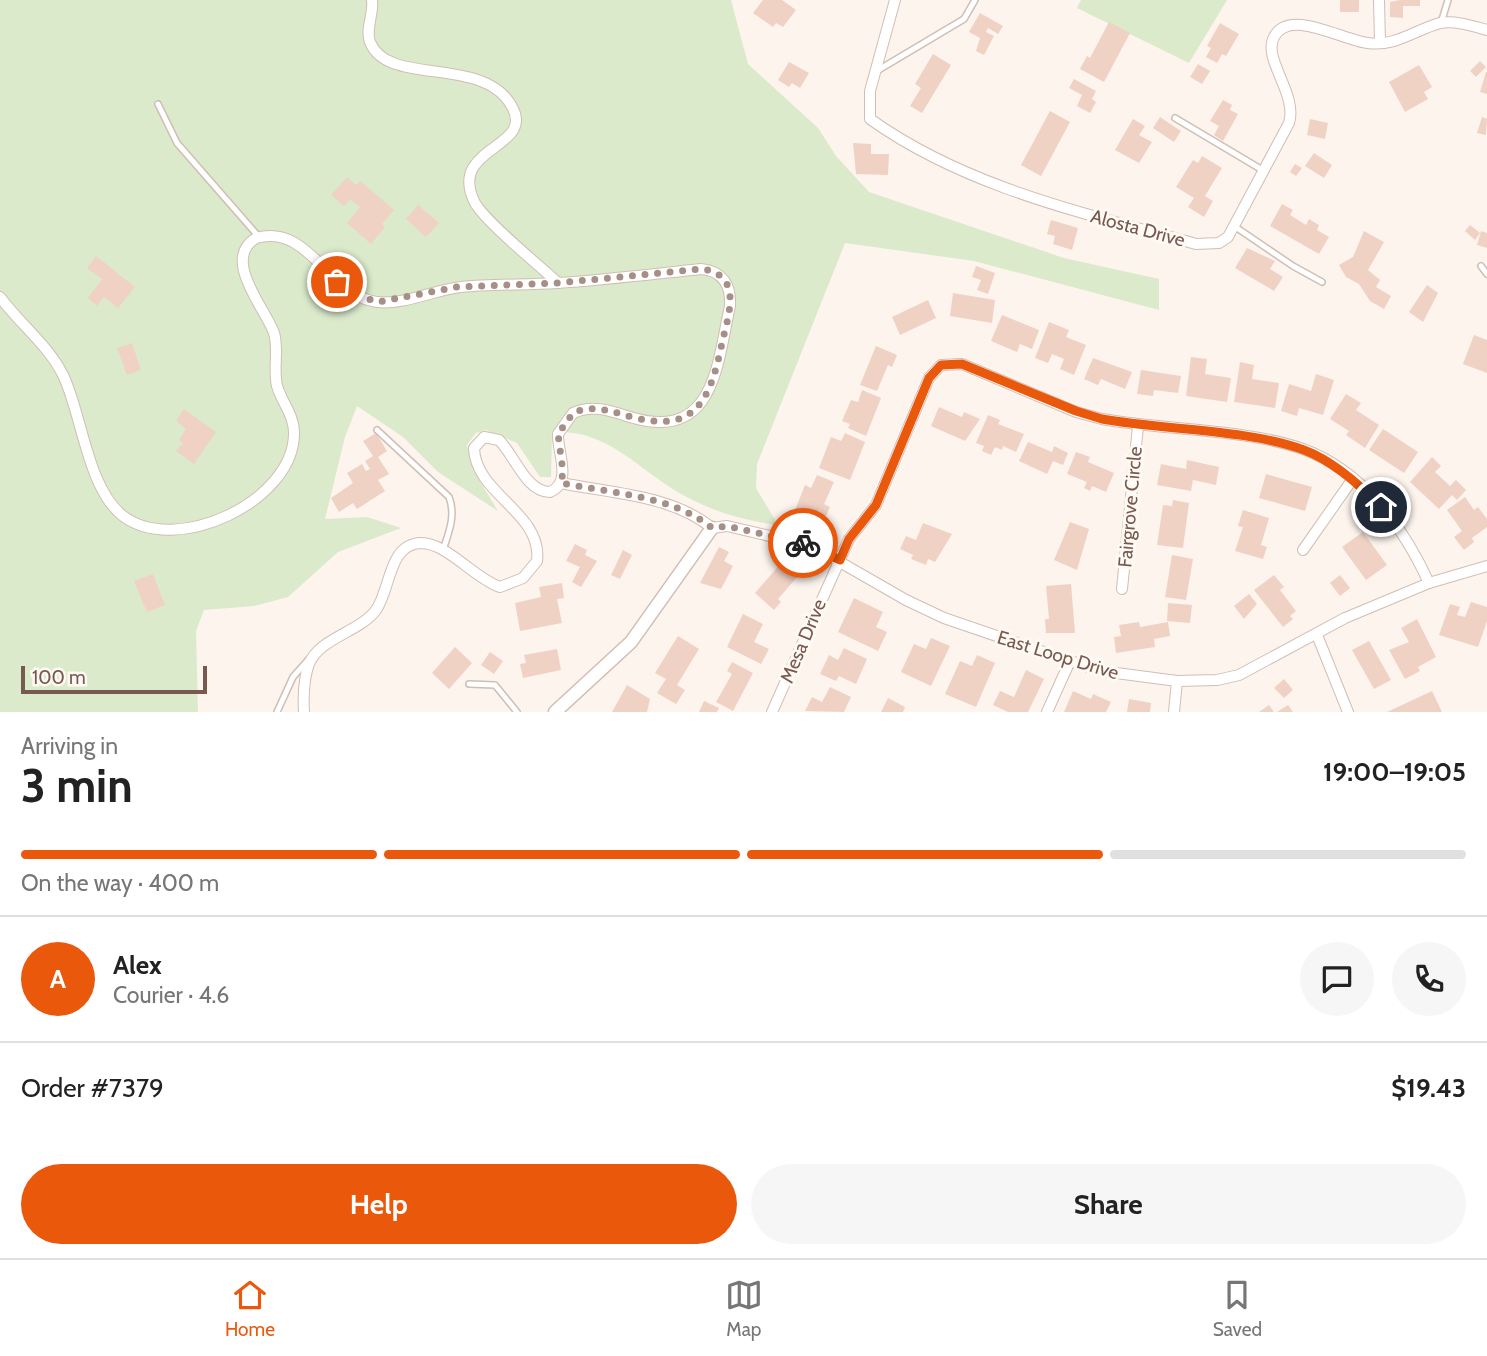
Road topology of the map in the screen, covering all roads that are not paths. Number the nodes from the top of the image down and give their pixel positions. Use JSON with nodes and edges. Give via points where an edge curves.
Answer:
{"nodes":[{"id":1,"x":372,"y":0,"type":"edge"},
{"id":2,"x":895,"y":0,"type":"edge"},
{"id":3,"x":975,"y":0,"type":"edge"},
{"id":4,"x":1379,"y":0,"type":"edge"},
{"id":5,"x":1448,"y":0,"type":"edge"},
{"id":6,"x":1441,"y":23,"type":"junction"},
{"id":7,"x":1487,"y":30,"type":"edge"},
{"id":8,"x":1380,"y":43,"type":"junction"},
{"id":9,"x":876,"y":72,"type":"junction"},
{"id":10,"x":158,"y":104,"type":"dead end"},
{"id":11,"x":1175,"y":118,"type":"dead end"},
{"id":12,"x":1264,"y":171,"type":"junction"},
{"id":13,"x":1234,"y":226,"type":"junction"},
{"id":14,"x":259,"y":237,"type":"junction"},
{"id":15,"x":1481,"y":266,"type":"dead end"},
{"id":16,"x":1487,"y":274,"type":"edge"},
{"id":17,"x":1322,"y":282,"type":"dead end"},
{"id":18,"x":558,"y":283,"type":"junction"},
{"id":19,"x":0,"y":296,"type":"edge"},
{"id":20,"x":1138,"y":426,"type":"junction"},
{"id":21,"x":377,"y":430,"type":"dead end"},
{"id":22,"x":1352,"y":480,"type":"junction"},
{"id":23,"x":561,"y":483,"type":"junction"},
{"id":24,"x":712,"y":528,"type":"junction"},
{"id":25,"x":443,"y":550,"type":"junction"},
{"id":26,"x":1303,"y":550,"type":"dead end"},
{"id":27,"x":840,"y":560,"type":"junction"},
{"id":28,"x":1487,"y":565,"type":"edge"},
{"id":29,"x":1429,"y":583,"type":"junction"},
{"id":30,"x":1122,"y":589,"type":"dead end"},
{"id":31,"x":1317,"y":635,"type":"junction"},
{"id":32,"x":312,"y":659,"type":"junction"},
{"id":33,"x":1070,"y":662,"type":"junction"},
{"id":34,"x":1177,"y":681,"type":"junction"},
{"id":35,"x":469,"y":684,"type":"dead end"},
{"id":36,"x":277,"y":712,"type":"edge"},
{"id":37,"x":304,"y":712,"type":"edge"},
{"id":38,"x":517,"y":712,"type":"edge"},
{"id":39,"x":555,"y":712,"type":"edge"},
{"id":40,"x":772,"y":712,"type":"edge"},
{"id":41,"x":1047,"y":712,"type":"edge"},
{"id":42,"x":1174,"y":712,"type":"edge"},
{"id":43,"x":1348,"y":712,"type":"edge"}],
"edges":[{"from":1,"to":18,"type":"street","via":[[370,43],[383,56],[402,66],[469,76],[509,102],[515,114],[512,132],[476,162],[471,191],[482,213]]},
{"from":2,"to":9,"type":"street","name":"Alosta Drive"},
{"from":3,"to":9,"type":"lane","via":[[964,19]]},
{"from":4,"to":8,"type":"street"},
{"from":5,"to":6,"type":"lane"},
{"from":6,"to":7,"type":"street"},
{"from":6,"to":8,"type":"street","name":"Alosta Drive"},
{"from":8,"to":12,"type":"street","name":"Alosta Drive","via":[[1369,44],[1300,24],[1284,26],[1274,36],[1271,49],[1293,111]]},
{"from":9,"to":13,"type":"street","name":"Alosta Drive","via":[[868,102],[870,119],[974,175],[1026,197],[1196,244],[1219,243]]},
{"from":10,"to":14,"type":"lane","via":[[177,143]]},
{"from":11,"to":12,"type":"lane"},
{"from":12,"to":13,"type":"street","name":"Alosta Drive"},
{"from":13,"to":17,"type":"lane"},
{"from":14,"to":18,"type":"street","via":[[288,239],[315,258],[345,289],[378,302],[457,287]]},
{"from":14,"to":19,"type":"street","via":[[247,246],[243,264],[275,339],[275,375],[293,424],[293,447],[277,479],[260,495],[205,526],[150,527],[119,512],[84,444],[62,373]]},
{"from":15,"to":16,"type":"lane"},
{"from":18,"to":23,"type":"street","via":[[701,269],[724,279],[731,295],[713,386],[705,400],[689,413],[664,421],[600,409],[573,413],[558,434]]},
{"from":20,"to":22,"type":"street","name":"Mesa Drive","via":[[1276,442],[1305,450]]},
{"from":20,"to":27,"type":"street","name":"Mesa Drive","via":[[1076,411],[962,364],[941,365],[929,378],[876,505],[849,539]]},
{"from":20,"to":30,"type":"street","name":"Fairgrove Circle"},
{"from":21,"to":25,"type":"lane","via":[[449,497],[452,523]]},
{"from":22,"to":26,"type":"street"},
{"from":22,"to":29,"type":"street","name":"Mesa Drive","via":[[1395,521]]},
{"from":23,"to":24,"type":"street","via":[[650,500],[700,518]]},
{"from":23,"to":25,"type":"street","via":[[550,492],[538,490],[503,444],[492,436],[484,437],[474,448],[478,465],[537,541],[537,561],[530,572],[500,587],[481,579]]},
{"from":24,"to":27,"type":"street","name":"East Loop Drive","via":[[727,526],[780,537]]},
{"from":24,"to":39,"type":"street","via":[[631,642]]},
{"from":25,"to":32,"type":"street","via":[[419,543],[405,548],[376,610]]},
{"from":27,"to":33,"type":"street","name":"East Loop Drive","via":[[944,618]]},
{"from":27,"to":40,"type":"street","name":"Mesa Drive"},
{"from":28,"to":29,"type":"street","name":"East Loop Drive"},
{"from":29,"to":31,"type":"street","name":"East Loop Drive","via":[[1345,618]]},
{"from":31,"to":34,"type":"street","name":"East Loop Drive","via":[[1239,674]]},
{"from":31,"to":43,"type":"street"},
{"from":32,"to":36,"type":"lane","via":[[296,671]]},
{"from":32,"to":37,"type":"street"},
{"from":33,"to":34,"type":"street","name":"East Loop Drive","via":[[1128,676]]},
{"from":33,"to":41,"type":"street"},
{"from":34,"to":42,"type":"street"},
{"from":35,"to":38,"type":"lane","via":[[495,685]]}]}
